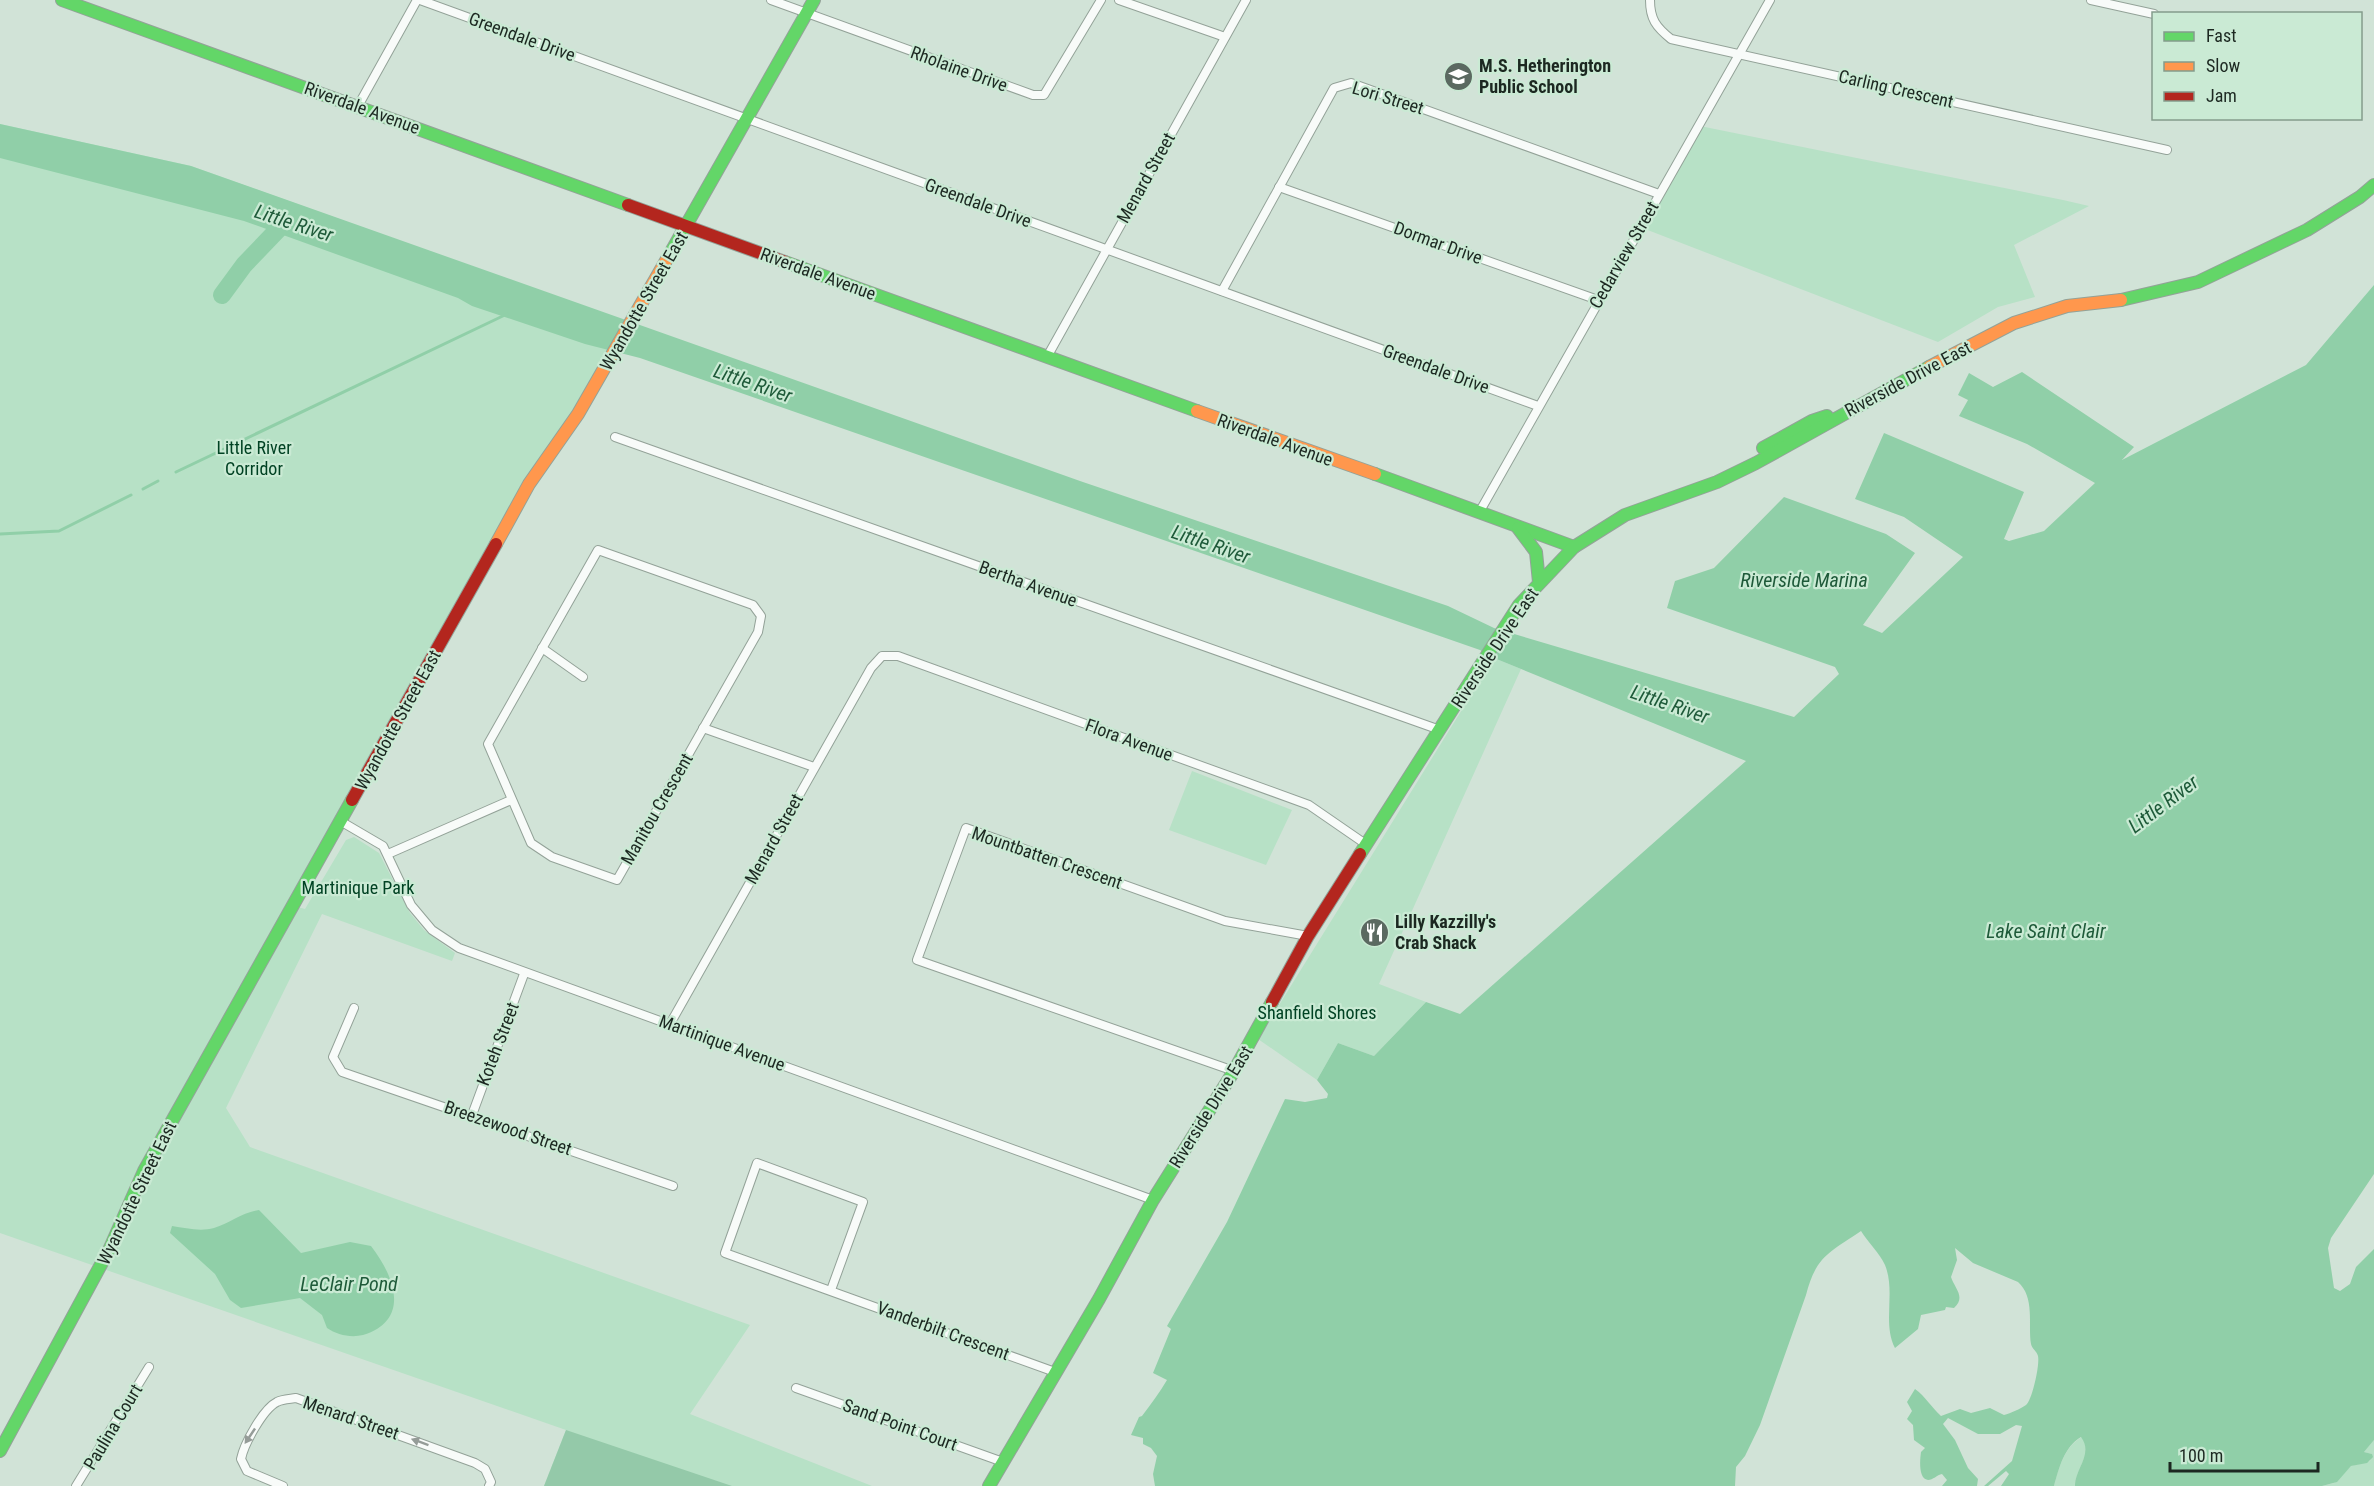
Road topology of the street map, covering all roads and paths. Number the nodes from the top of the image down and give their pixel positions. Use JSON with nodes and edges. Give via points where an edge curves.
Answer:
{"nodes":[{"id":1,"x":62,"y":0,"type":"edge"},
{"id":2,"x":418,"y":0,"type":"edge"},
{"id":3,"x":771,"y":0,"type":"edge"},
{"id":4,"x":814,"y":0,"type":"edge"},
{"id":5,"x":1101,"y":0,"type":"edge"},
{"id":6,"x":1119,"y":0,"type":"edge"},
{"id":7,"x":1246,"y":0,"type":"edge"},
{"id":8,"x":1650,"y":0,"type":"edge"},
{"id":9,"x":1770,"y":0,"type":"edge"},
{"id":10,"x":2091,"y":0,"type":"edge"},
{"id":11,"x":807,"y":13,"type":"junction"},
{"id":12,"x":2152,"y":14,"type":"edge"},
{"id":13,"x":1225,"y":37,"type":"junction"},
{"id":14,"x":1741,"y":55,"type":"junction"},
{"id":15,"x":358,"y":106,"type":"junction"},
{"id":16,"x":747,"y":120,"type":"junction"},
{"id":17,"x":2167,"y":150,"type":"dead end"},
{"id":18,"x":2374,"y":185,"type":"edge"},
{"id":19,"x":1279,"y":187,"type":"junction"},
{"id":20,"x":1659,"y":194,"type":"junction"},
{"id":21,"x":687,"y":226,"type":"junction"},
{"id":22,"x":1106,"y":249,"type":"junction"},
{"id":23,"x":1222,"y":291,"type":"junction"},
{"id":24,"x":1598,"y":300,"type":"junction"},
{"id":25,"x":1047,"y":357,"type":"junction"},
{"id":26,"x":1538,"y":406,"type":"junction"},
{"id":27,"x":1857,"y":406,"type":"junction"},
{"id":28,"x":615,"y":437,"type":"dead end"},
{"id":29,"x":1763,"y":448,"type":"dead end"},
{"id":30,"x":1480,"y":511,"type":"junction"},
{"id":31,"x":1515,"y":525,"type":"junction"},
{"id":32,"x":1575,"y":547,"type":"junction"},
{"id":33,"x":1539,"y":582,"type":"junction"},
{"id":34,"x":542,"y":648,"type":"junction"},
{"id":35,"x":882,"y":656,"type":"joint"},
{"id":36,"x":583,"y":677,"type":"dead end"},
{"id":37,"x":703,"y":728,"type":"junction"},
{"id":38,"x":1440,"y":730,"type":"junction"},
{"id":39,"x":814,"y":767,"type":"junction"},
{"id":40,"x":511,"y":800,"type":"junction"},
{"id":41,"x":342,"y":822,"type":"junction"},
{"id":42,"x":1367,"y":845,"type":"junction"},
{"id":43,"x":388,"y":854,"type":"junction"},
{"id":44,"x":1308,"y":936,"type":"junction"},
{"id":45,"x":525,"y":974,"type":"junction"},
{"id":46,"x":354,"y":1008,"type":"dead end"},
{"id":47,"x":670,"y":1024,"type":"junction"},
{"id":48,"x":1234,"y":1071,"type":"junction"},
{"id":49,"x":472,"y":1115,"type":"junction"},
{"id":50,"x":673,"y":1186,"type":"dead end"},
{"id":51,"x":1153,"y":1200,"type":"junction"},
{"id":52,"x":831,"y":1290,"type":"junction"},
{"id":53,"x":149,"y":1367,"type":"dead end"},
{"id":54,"x":1055,"y":1372,"type":"junction"},
{"id":55,"x":796,"y":1388,"type":"dead end"},
{"id":56,"x":0,"y":1451,"type":"edge"},
{"id":57,"x":1003,"y":1462,"type":"junction"},
{"id":58,"x":76,"y":1486,"type":"edge"},
{"id":59,"x":283,"y":1486,"type":"edge"},
{"id":60,"x":489,"y":1486,"type":"edge"},
{"id":61,"x":989,"y":1486,"type":"edge"}],
"edges":[{"from":1,"to":15,"type":"street","name":"Riverdale Avenue"},
{"from":2,"to":15,"type":"street"},
{"from":2,"to":16,"type":"street","name":"Greendale Drive"},
{"from":3,"to":11,"type":"street","name":"Rholaine Drive"},
{"from":4,"to":11,"type":"street","name":"Wyandotte Street East"},
{"from":5,"to":11,"type":"street","name":"Rholaine Drive","via":[[1044,95],[1032,95]]},
{"from":6,"to":13,"type":"street"},
{"from":7,"to":13,"type":"street","name":"Menard Street"},
{"from":8,"to":14,"type":"street","name":"Carling Crescent","via":[[1650,15],[1656,28],[1671,39]]},
{"from":9,"to":14,"type":"street","name":"Cedarview Street"},
{"from":10,"to":12,"type":"street"},
{"from":11,"to":16,"type":"street","name":"Wyandotte Street East"},
{"from":13,"to":22,"type":"street","name":"Menard Street"},
{"from":14,"to":17,"type":"street","name":"Carling Crescent"},
{"from":14,"to":20,"type":"street","name":"Cedarview Street"},
{"from":15,"to":21,"type":"street","name":"Riverdale Avenue"},
{"from":16,"to":21,"type":"street","name":"Wyandotte Street East"},
{"from":16,"to":22,"type":"street","name":"Greendale Drive"},
{"from":18,"to":27,"type":"street","name":"Riverside Drive East","via":[[2307,230],[2198,282],[2031,315]]},
{"from":19,"to":20,"type":"street","name":"Lori Street","via":[[1334,88],[1351,83]]},
{"from":19,"to":23,"type":"street","name":"Lori Street"},
{"from":19,"to":24,"type":"street","name":"Dormar Drive"},
{"from":20,"to":24,"type":"street","name":"Cedarview Street"},
{"from":21,"to":25,"type":"street","name":"Riverdale Avenue"},
{"from":21,"to":41,"type":"street","name":"Wyandotte Street East","via":[[578,414],[529,484]]},
{"from":22,"to":23,"type":"street","name":"Greendale Drive"},
{"from":22,"to":25,"type":"street","name":"Menard Street"},
{"from":23,"to":26,"type":"street","name":"Greendale Drive"},
{"from":24,"to":26,"type":"street","name":"Cedarview Street"},
{"from":25,"to":30,"type":"street","name":"Riverdale Avenue"},
{"from":26,"to":30,"type":"street","name":"Cedarview Street"},
{"from":27,"to":29,"type":"street","via":[[1812,421]]},
{"from":27,"to":32,"type":"street","name":"Riverside Drive East","via":[[1717,482],[1625,515]]},
{"from":28,"to":38,"type":"street","name":"Bertha Avenue"},
{"from":30,"to":31,"type":"street","name":"Riverdale Avenue"},
{"from":31,"to":32,"type":"street","name":"Riverdale Avenue"},
{"from":31,"to":33,"type":"street","via":[[1535,545]]},
{"from":32,"to":33,"type":"street","name":"Riverside Drive East"},
{"from":33,"to":38,"type":"street","name":"Riverside Drive East","via":[[1519,605]]},
{"from":34,"to":36,"type":"street"},
{"from":34,"to":37,"type":"street","name":"Manitou Crescent","via":[[598,550],[753,605],[761,615],[758,632]]},
{"from":34,"to":40,"type":"street","name":"Manitou Crescent","via":[[488,744]]},
{"from":35,"to":39,"type":"street","name":"Menard Street","via":[[871,668]]},
{"from":35,"to":42,"type":"street","name":"Flora Avenue","via":[[898,656],[1309,805]]},
{"from":37,"to":39,"type":"street"},
{"from":37,"to":40,"type":"street","name":"Manitou Crescent","via":[[617,880],[552,857],[531,843]]},
{"from":38,"to":42,"type":"street","name":"Riverside Drive East"},
{"from":39,"to":47,"type":"street","name":"Menard Street"},
{"from":40,"to":43,"type":"street"},
{"from":41,"to":43,"type":"street","name":"Martinique Avenue","via":[[383,846]]},
{"from":41,"to":56,"type":"street","name":"Wyandotte Street East","via":[[144,1171],[111,1248]]},
{"from":42,"to":44,"type":"street","name":"Riverside Drive East"},
{"from":43,"to":45,"type":"street","name":"Martinique Avenue","via":[[411,905],[432,930],[459,948]]},
{"from":44,"to":48,"type":"street","name":"Riverside Drive East"},
{"from":44,"to":48,"type":"street","name":"Mountbatten Crescent","via":[[1225,921],[966,828],[917,960]]},
{"from":45,"to":47,"type":"street","name":"Martinique Avenue"},
{"from":45,"to":49,"type":"street","name":"Koteh Street"},
{"from":46,"to":49,"type":"street","name":"Breezewood Street","via":[[333,1057],[342,1071]]},
{"from":47,"to":51,"type":"street","name":"Martinique Avenue"},
{"from":48,"to":51,"type":"street","name":"Riverside Drive East"},
{"from":49,"to":50,"type":"street","name":"Breezewood Street"},
{"from":51,"to":54,"type":"street","name":"Riverside Drive East"},
{"from":52,"to":52,"type":"street","name":"Vanderbilt Crescent","via":[[863,1202],[757,1164],[725,1253]]},
{"from":52,"to":54,"type":"street","name":"Vanderbilt Crescent"},
{"from":53,"to":58,"type":"street","name":"Paulina Court"},
{"from":54,"to":57,"type":"street","name":"Riverside Drive East"},
{"from":55,"to":57,"type":"street","name":"Sand Point Court"},
{"from":57,"to":61,"type":"street","name":"Riverside Drive East"},
{"from":60,"to":59,"type":"street","name":"Menard Street","one_way":true,"via":[[485,1469],[475,1463],[296,1398],[277,1402],[268,1410],[244,1446],[241,1459],[247,1471]]}]}
